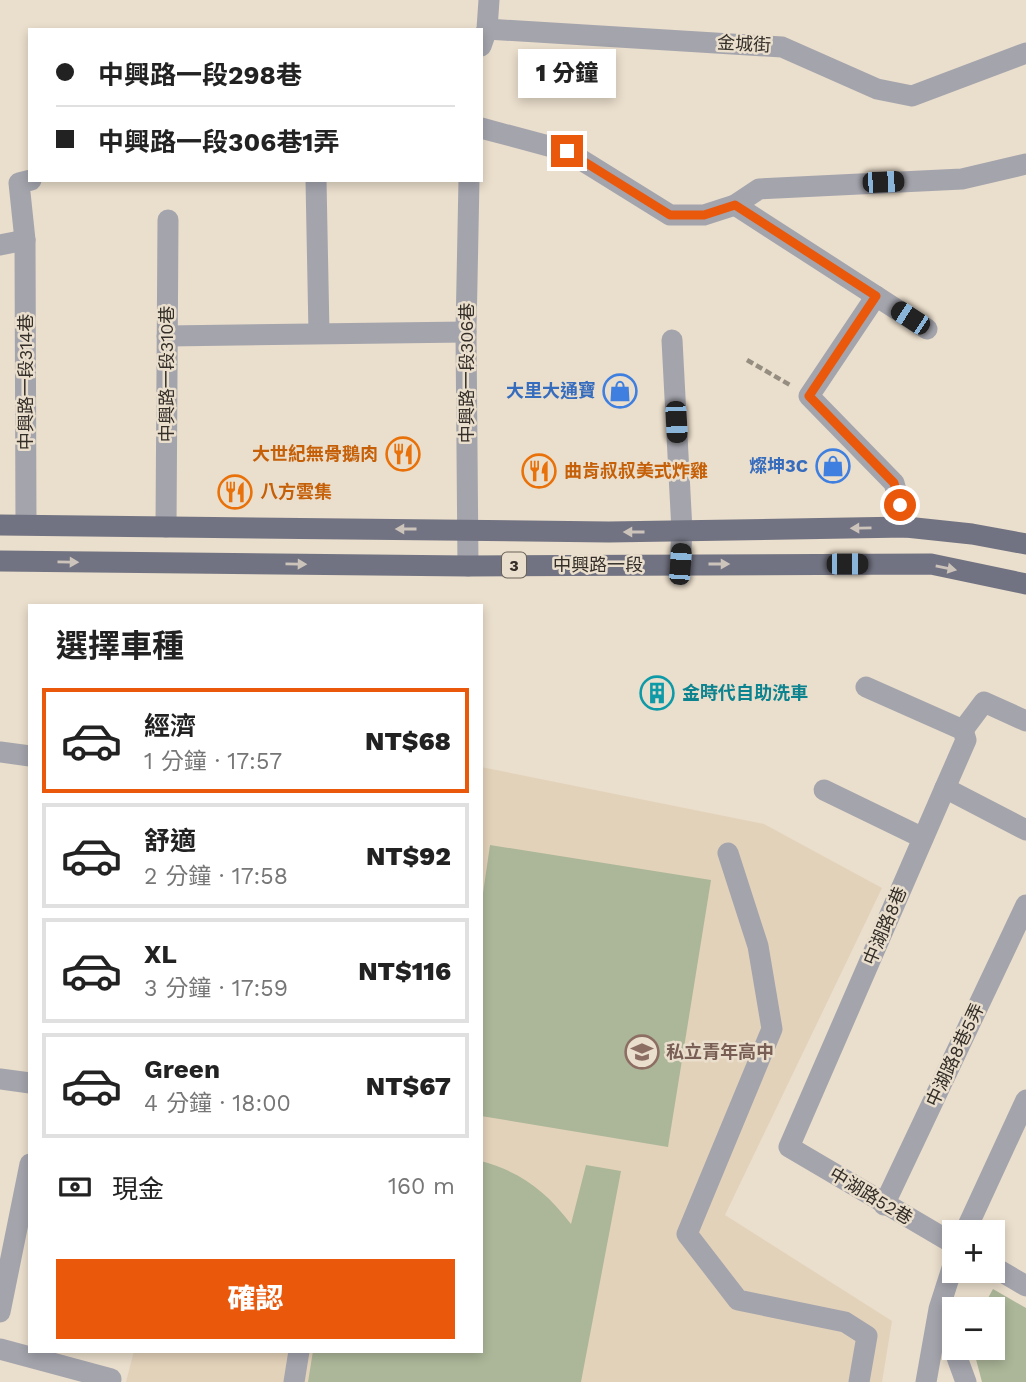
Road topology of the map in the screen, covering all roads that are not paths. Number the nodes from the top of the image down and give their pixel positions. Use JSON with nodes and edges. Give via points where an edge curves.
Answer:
{"nodes":[{"id":1,"x":489,"y":0,"type":"edge"},
{"id":2,"x":484,"y":38,"type":"edge"},
{"id":3,"x":1026,"y":53,"type":"edge"},
{"id":4,"x":483,"y":129,"type":"edge"},
{"id":5,"x":1026,"y":164,"type":"edge"},
{"id":6,"x":28,"y":181,"type":"edge"},
{"id":7,"x":316,"y":182,"type":"edge"},
{"id":8,"x":469,"y":182,"type":"edge"},
{"id":9,"x":735,"y":205,"type":"junction"},
{"id":10,"x":168,"y":220,"type":"dead end"},
{"id":11,"x":25,"y":240,"type":"junction"},
{"id":12,"x":0,"y":245,"type":"edge"},
{"id":13,"x":876,"y":296,"type":"junction"},
{"id":14,"x":927,"y":329,"type":"dead end"},
{"id":15,"x":466,"y":332,"type":"junction"},
{"id":16,"x":318,"y":333,"type":"junction"},
{"id":17,"x":167,"y":336,"type":"junction"},
{"id":18,"x":671,"y":340,"type":"dead end"},
{"id":19,"x":26,"y":524,"type":"junction"},
{"id":20,"x":0,"y":525,"type":"edge"},
{"id":21,"x":166,"y":527,"type":"junction"},
{"id":22,"x":906,"y":527,"type":"junction"},
{"id":23,"x":468,"y":530,"type":"junction"},
{"id":24,"x":682,"y":531,"type":"junction"},
{"id":25,"x":1026,"y":544,"type":"edge"},
{"id":26,"x":0,"y":561,"type":"edge"},
{"id":27,"x":680,"y":564,"type":"junction"},
{"id":28,"x":468,"y":566,"type":"junction"},
{"id":29,"x":1026,"y":584,"type":"edge"},
{"id":30,"x":866,"y":687,"type":"dead end"},
{"id":31,"x":1026,"y":721,"type":"edge"},
{"id":32,"x":963,"y":730,"type":"junction"},
{"id":33,"x":0,"y":752,"type":"edge"},
{"id":34,"x":28,"y":756,"type":"edge"},
{"id":35,"x":945,"y":788,"type":"junction"},
{"id":36,"x":824,"y":790,"type":"dead end"},
{"id":37,"x":1026,"y":830,"type":"edge"},
{"id":38,"x":923,"y":838,"type":"junction"},
{"id":39,"x":728,"y":853,"type":"dead end"},
{"id":40,"x":1026,"y":905,"type":"edge"},
{"id":41,"x":0,"y":1079,"type":"edge"},
{"id":42,"x":28,"y":1083,"type":"edge"},
{"id":43,"x":1026,"y":1100,"type":"edge"},
{"id":44,"x":789,"y":1147,"type":"joint"},
{"id":45,"x":28,"y":1174,"type":"edge"},
{"id":46,"x":884,"y":1205,"type":"junction"},
{"id":47,"x":971,"y":1220,"type":"edge"},
{"id":48,"x":942,"y":1237,"type":"edge"},
{"id":49,"x":1005,"y":1274,"type":"edge"},
{"id":50,"x":947,"y":1283,"type":"edge"},
{"id":51,"x":1026,"y":1286,"type":"edge"},
{"id":52,"x":939,"y":1309,"type":"junction"},
{"id":53,"x":0,"y":1312,"type":"edge"},
{"id":54,"x":0,"y":1349,"type":"edge"},
{"id":55,"x":299,"y":1353,"type":"edge"},
{"id":56,"x":71,"y":1376,"type":"edge"},
{"id":57,"x":111,"y":1379,"type":"dead end"},
{"id":58,"x":294,"y":1382,"type":"edge"},
{"id":59,"x":859,"y":1382,"type":"edge"},
{"id":60,"x":926,"y":1382,"type":"edge"},
{"id":61,"x":966,"y":1382,"type":"edge"}],
"edges":[{"from":1,"to":2,"type":"street"},
{"from":2,"to":3,"type":"street","name":"金城街","via":[[782,47],[877,89],[912,96]]},
{"from":4,"to":9,"type":"street","via":[[567,151],[670,215],[704,215]]},
{"from":5,"to":9,"type":"street","via":[[962,179],[759,189]]},
{"from":6,"to":11,"type":"street","name":"中興路一段314巷","via":[[19,183]]},
{"from":7,"to":16,"type":"street"},
{"from":8,"to":15,"type":"street","name":"中興路一段306巷"},
{"from":9,"to":13,"type":"street"},
{"from":10,"to":17,"type":"street","name":"中興路一段310巷"},
{"from":11,"to":12,"type":"street"},
{"from":11,"to":19,"type":"street","name":"中興路一段314巷"},
{"from":13,"to":14,"type":"street"},
{"from":13,"to":22,"type":"street","via":[[809,396],[894,483]]},
{"from":15,"to":16,"type":"street"},
{"from":15,"to":23,"type":"street","name":"中興路一段306巷"},
{"from":16,"to":17,"type":"street"},
{"from":17,"to":21,"type":"street","name":"中興路一段310巷"},
{"from":18,"to":24,"type":"street"},
{"from":19,"to":20,"type":"main road","name":"中興路一段","number":"3"},
{"from":19,"to":21,"type":"main road","name":"中興路一段","number":"3"},
{"from":23,"to":21,"type":"main road","name":"中興路一段","number":"3","one_way":true},
{"from":22,"to":24,"type":"main road","name":"中興路一段","number":"3","one_way":true},
{"from":22,"to":25,"type":"main road","name":"中興路一段","number":"3"},
{"from":24,"to":23,"type":"main road","name":"中興路一段","number":"3","one_way":true},
{"from":23,"to":28,"type":"street","name":"中興路一段306巷"},
{"from":24,"to":27,"type":"street"},
{"from":26,"to":28,"type":"main road","name":"中興路一段","number":"3","one_way":true},
{"from":27,"to":28,"type":"main road","name":"中興路一段","number":"3"},
{"from":27,"to":29,"type":"main road","name":"中興路一段","number":"3","one_way":true,"via":[[931,564]]},
{"from":30,"to":32,"type":"street"},
{"from":31,"to":32,"type":"street","via":[[984,702]]},
{"from":32,"to":35,"type":"street","name":"中湖路8巷","via":[[966,740]]},
{"from":33,"to":34,"type":"street"},
{"from":35,"to":37,"type":"street"},
{"from":35,"to":38,"type":"street","name":"中湖路8巷"},
{"from":36,"to":38,"type":"street"},
{"from":38,"to":44,"type":"street","name":"中湖路8巷"},
{"from":39,"to":59,"type":"street","via":[[758,946],[772,1029],[687,1234],[738,1300],[845,1322],[867,1336]]},
{"from":40,"to":46,"type":"street","name":"中湖路8巷5弄"},
{"from":41,"to":42,"type":"street"},
{"from":43,"to":47,"type":"street"},
{"from":44,"to":46,"type":"street","name":"中湖路52巷"},
{"from":45,"to":53,"type":"street"},
{"from":46,"to":48,"type":"street","name":"中湖路52巷"},
{"from":49,"to":51,"type":"street"},
{"from":50,"to":52,"type":"street"},
{"from":52,"to":60,"type":"street"},
{"from":52,"to":61,"type":"street"},
{"from":54,"to":56,"type":"street"},
{"from":55,"to":58,"type":"street"},
{"from":56,"to":57,"type":"street"}]}
